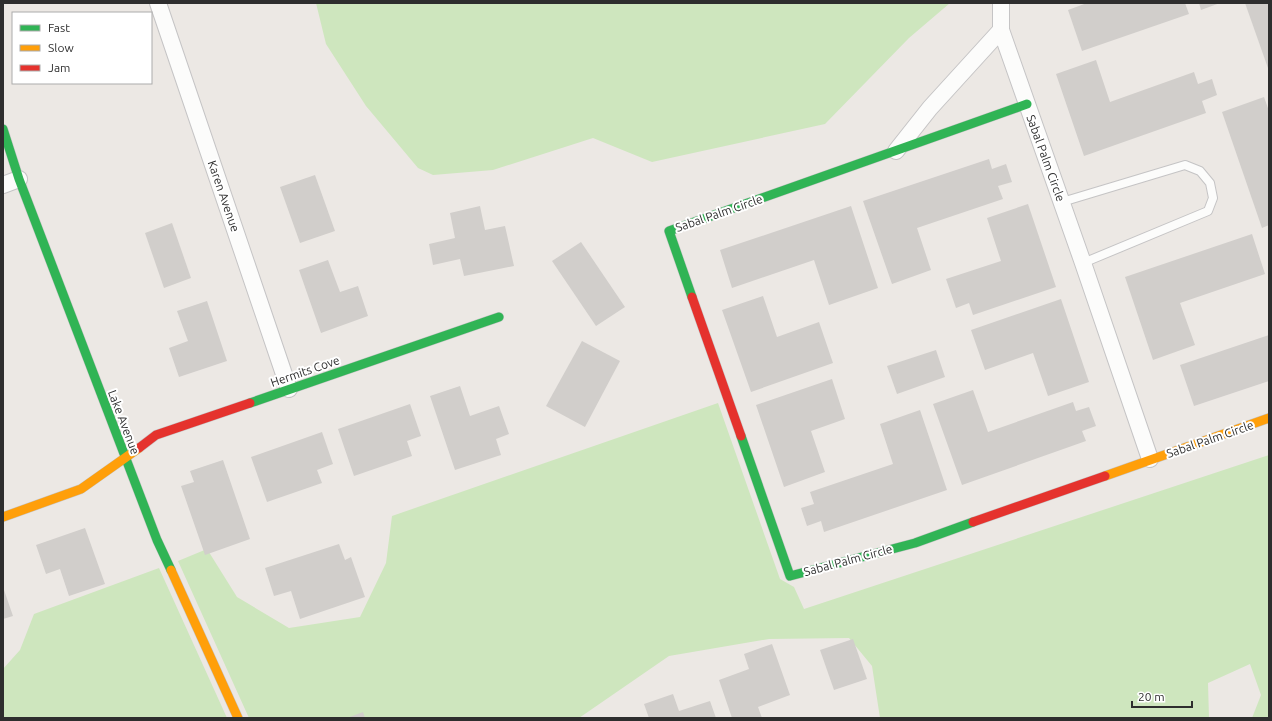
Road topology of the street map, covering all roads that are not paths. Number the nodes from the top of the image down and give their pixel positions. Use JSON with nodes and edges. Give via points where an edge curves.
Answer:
{"nodes":[{"id":1,"x":158,"y":3,"type":"edge"},
{"id":2,"x":1002,"y":3,"type":"edge"},
{"id":3,"x":1001,"y":30,"type":"junction"},
{"id":4,"x":1027,"y":104,"type":"junction"},
{"id":5,"x":3,"y":129,"type":"edge"},
{"id":6,"x":896,"y":151,"type":"junction"},
{"id":7,"x":19,"y":179,"type":"junction"},
{"id":8,"x":3,"y":185,"type":"edge"},
{"id":9,"x":1062,"y":202,"type":"junction"},
{"id":10,"x":1083,"y":263,"type":"junction"},
{"id":11,"x":499,"y":316,"type":"dead end"},
{"id":12,"x":289,"y":389,"type":"junction"},
{"id":13,"x":1269,"y":418,"type":"edge"},
{"id":14,"x":125,"y":459,"type":"junction"},
{"id":15,"x":1150,"y":459,"type":"junction"},
{"id":16,"x":3,"y":517,"type":"edge"},
{"id":17,"x":238,"y":718,"type":"edge"}],
"edges":[{"from":1,"to":12,"type":"street","name":"Karen Avenue"},
{"from":2,"to":3,"type":"street"},
{"from":3,"to":4,"type":"street"},
{"from":3,"to":6,"type":"street","via":[[930,108]]},
{"from":4,"to":6,"type":"street","name":"Sabal Palm Circle"},
{"from":4,"to":9,"type":"street","name":"Sabal Palm Circle"},
{"from":5,"to":7,"type":"street","name":"Lake Avenue"},
{"from":6,"to":15,"type":"street","name":"Sabal Palm Circle","via":[[669,231],[790,576],[915,542]]},
{"from":7,"to":8,"type":"street"},
{"from":7,"to":14,"type":"street","name":"Lake Avenue"},
{"from":9,"to":10,"type":"street","name":"Sabal Palm Circle"},
{"from":9,"to":10,"type":"lane","via":[[1185,165],[1200,171],[1210,183],[1213,198],[1208,212]]},
{"from":10,"to":15,"type":"street","name":"Sabal Palm Circle"},
{"from":11,"to":12,"type":"street","name":"Hermits Cove"},
{"from":12,"to":14,"type":"street","name":"Hermits Cove","via":[[156,435]]},
{"from":13,"to":15,"type":"street","name":"Sabal Palm Circle"},
{"from":14,"to":16,"type":"street","name":"Hermits Cove","via":[[81,489]]},
{"from":14,"to":17,"type":"street","name":"Lake Avenue","via":[[157,540]]}]}
